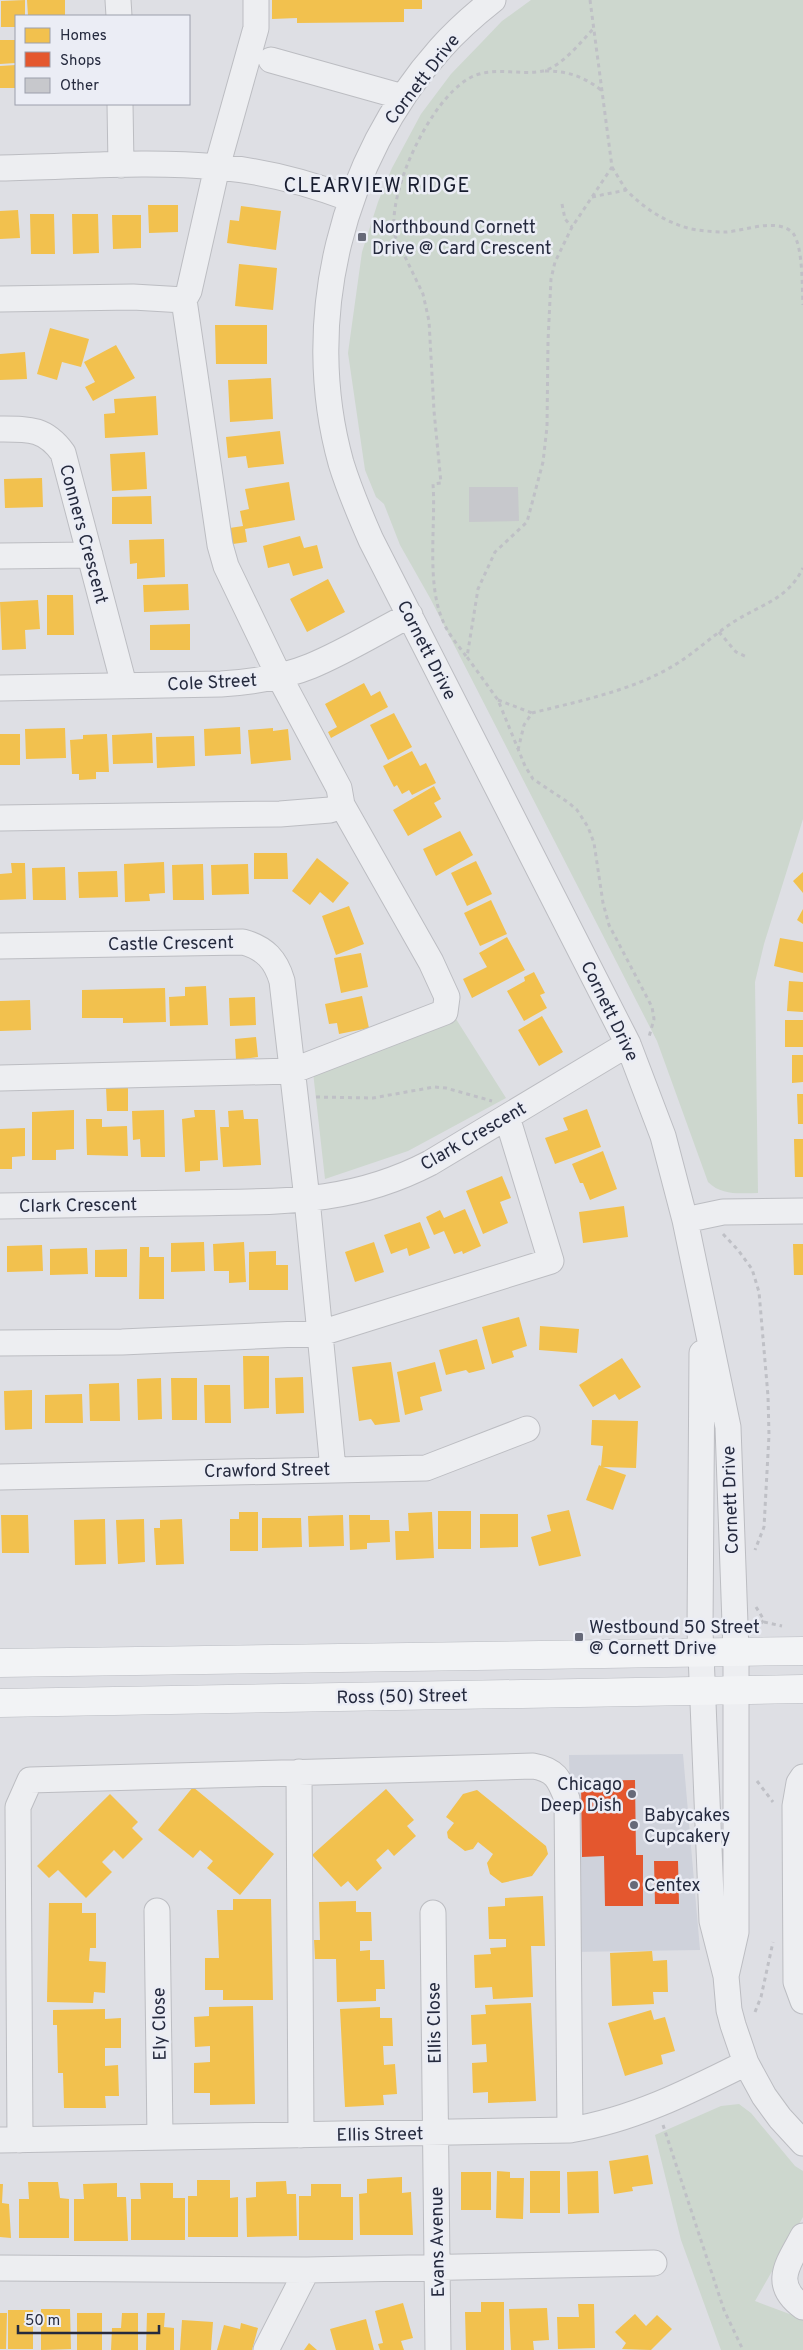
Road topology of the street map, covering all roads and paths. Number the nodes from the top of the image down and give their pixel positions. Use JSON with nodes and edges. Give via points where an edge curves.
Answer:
{"nodes":[{"id":1,"x":118,"y":0,"type":"edge"},
{"id":2,"x":256,"y":0,"type":"edge"},
{"id":3,"x":493,"y":0,"type":"edge"},
{"id":4,"x":590,"y":0,"type":"edge"},
{"id":5,"x":119,"y":15,"type":"edge"},
{"id":6,"x":593,"y":29,"type":"junction"},
{"id":7,"x":271,"y":60,"type":"dead end"},
{"id":8,"x":544,"y":71,"type":"junction"},
{"id":9,"x":602,"y":90,"type":"junction"},
{"id":10,"x":403,"y":97,"type":"junction"},
{"id":11,"x":120,"y":105,"type":"edge"},
{"id":12,"x":122,"y":166,"type":"junction"},
{"id":13,"x":217,"y":167,"type":"junction"},
{"id":14,"x":612,"y":167,"type":"junction"},
{"id":15,"x":0,"y":168,"type":"edge"},
{"id":16,"x":626,"y":190,"type":"junction"},
{"id":17,"x":591,"y":197,"type":"junction"},
{"id":18,"x":351,"y":199,"type":"junction"},
{"id":19,"x":562,"y":204,"type":"dead end"},
{"id":20,"x":572,"y":227,"type":"junction"},
{"id":21,"x":0,"y":299,"type":"edge"},
{"id":22,"x":184,"y":300,"type":"junction"},
{"id":23,"x":803,"y":304,"type":"edge"},
{"id":24,"x":0,"y":429,"type":"edge"},
{"id":25,"x":90,"y":555,"type":"junction"},
{"id":26,"x":0,"y":556,"type":"edge"},
{"id":27,"x":803,"y":568,"type":"edge"},
{"id":28,"x":410,"y":615,"type":"junction"},
{"id":29,"x":719,"y":632,"type":"junction"},
{"id":30,"x":466,"y":657,"type":"junction"},
{"id":31,"x":747,"y":657,"type":"dead end"},
{"id":32,"x":279,"y":676,"type":"junction"},
{"id":33,"x":124,"y":685,"type":"junction"},
{"id":34,"x":0,"y":688,"type":"edge"},
{"id":35,"x":498,"y":700,"type":"junction"},
{"id":36,"x":532,"y":713,"type":"junction"},
{"id":37,"x":518,"y":750,"type":"junction"},
{"id":38,"x":342,"y":805,"type":"junction"},
{"id":39,"x":0,"y":818,"type":"edge"},
{"id":40,"x":0,"y":946,"type":"edge"},
{"id":41,"x":639,"y":1042,"type":"junction"},
{"id":42,"x":292,"y":1071,"type":"junction"},
{"id":43,"x":0,"y":1078,"type":"edge"},
{"id":44,"x":296,"y":1097,"type":"junction"},
{"id":45,"x":512,"y":1113,"type":"junction"},
{"id":46,"x":307,"y":1199,"type":"junction"},
{"id":47,"x":0,"y":1206,"type":"edge"},
{"id":48,"x":803,"y":1211,"type":"edge"},
{"id":49,"x":685,"y":1220,"type":"junction"},
{"id":50,"x":723,"y":1234,"type":"dead end"},
{"id":51,"x":703,"y":1313,"type":"junction"},
{"id":52,"x":321,"y":1333,"type":"junction"},
{"id":53,"x":0,"y":1343,"type":"edge"},
{"id":54,"x":527,"y":1429,"type":"dead end"},
{"id":55,"x":333,"y":1469,"type":"junction"},
{"id":56,"x":0,"y":1477,"type":"edge"},
{"id":57,"x":752,"y":1557,"type":"dead end"},
{"id":58,"x":753,"y":1601,"type":"dead end"},
{"id":59,"x":764,"y":1622,"type":"junction"},
{"id":60,"x":786,"y":1627,"type":"dead end"},
{"id":61,"x":757,"y":1628,"type":"dead end"},
{"id":62,"x":803,"y":1651,"type":"edge"},
{"id":63,"x":701,"y":1652,"type":"junction"},
{"id":64,"x":736,"y":1652,"type":"junction"},
{"id":65,"x":0,"y":1663,"type":"edge"},
{"id":66,"x":803,"y":1689,"type":"edge"},
{"id":67,"x":735,"y":1690,"type":"junction"},
{"id":68,"x":702,"y":1691,"type":"junction"},
{"id":69,"x":0,"y":1703,"type":"edge"},
{"id":70,"x":300,"y":1772,"type":"junction"},
{"id":71,"x":753,"y":1774,"type":"dead end"},
{"id":72,"x":803,"y":1777,"type":"edge"},
{"id":73,"x":775,"y":1806,"type":"dead end"},
{"id":74,"x":157,"y":1912,"type":"dead end"},
{"id":75,"x":433,"y":1913,"type":"dead end"},
{"id":76,"x":774,"y":1936,"type":"dead end"},
{"id":77,"x":726,"y":1976,"type":"junction"},
{"id":78,"x":803,"y":2001,"type":"edge"},
{"id":79,"x":755,"y":2012,"type":"dead end"},
{"id":80,"x":746,"y":2062,"type":"junction"},
{"id":81,"x":657,"y":2105,"type":"junction"},
{"id":82,"x":570,"y":2130,"type":"junction"},
{"id":83,"x":435,"y":2133,"type":"junction"},
{"id":84,"x":301,"y":2135,"type":"junction"},
{"id":85,"x":160,"y":2137,"type":"junction"},
{"id":86,"x":10,"y":2140,"type":"edge"},
{"id":87,"x":803,"y":2143,"type":"edge"},
{"id":88,"x":803,"y":2236,"type":"edge"},
{"id":89,"x":654,"y":2263,"type":"dead end"},
{"id":90,"x":437,"y":2267,"type":"junction"},
{"id":91,"x":0,"y":2268,"type":"edge"},
{"id":92,"x":307,"y":2270,"type":"junction"},
{"id":93,"x":803,"y":2307,"type":"edge"},
{"id":94,"x":266,"y":2350,"type":"edge"},
{"id":95,"x":438,"y":2350,"type":"edge"},
{"id":96,"x":743,"y":2350,"type":"edge"}],
"edges":[{"from":1,"to":5,"type":"street"},
{"from":2,"to":13,"type":"street","via":[[256,28]]},
{"from":3,"to":10,"type":"street","name":"Cornett Drive","via":[[440,49]]},
{"from":4,"to":6,"type":"path"},
{"from":6,"to":8,"type":"path","via":[[571,53]]},
{"from":6,"to":9,"type":"path"},
{"from":7,"to":10,"type":"street"},
{"from":8,"to":9,"type":"path","via":[[576,74]]},
{"from":8,"to":30,"type":"path","via":[[478,74],[452,92],[417,146],[399,190],[394,214],[395,236],[423,294],[429,321],[441,482],[433,484],[433,566],[438,605],[447,629]]},
{"from":9,"to":14,"type":"path"},
{"from":10,"to":18,"type":"street","name":"Cornett Drive","via":[[383,129]]},
{"from":11,"to":12,"type":"street"},
{"from":12,"to":13,"type":"street"},
{"from":12,"to":15,"type":"street"},
{"from":13,"to":18,"type":"street","via":[[271,176]]},
{"from":13,"to":22,"type":"street","via":[[189,291]]},
{"from":14,"to":16,"type":"path"},
{"from":14,"to":17,"type":"path"},
{"from":16,"to":17,"type":"path"},
{"from":16,"to":23,"type":"path","via":[[663,219],[692,229],[725,232],[767,226],[787,229],[800,248]]},
{"from":17,"to":20,"type":"path"},
{"from":18,"to":28,"type":"street","name":"Cornett Drive","via":[[332,277],[326,363],[335,438],[348,486],[371,540]]},
{"from":19,"to":20,"type":"path","via":[[565,219]]},
{"from":20,"to":30,"type":"path","via":[[554,262],[551,278],[547,427],[532,509],[524,526],[495,552],[483,575],[475,600]]},
{"from":21,"to":22,"type":"street","via":[[133,297]]},
{"from":22,"to":32,"type":"street","via":[[220,545],[226,566]]},
{"from":24,"to":25,"type":"street","name":"Conners Crescent","via":[[36,431],[55,442],[63,453]]},
{"from":25,"to":26,"type":"street"},
{"from":25,"to":33,"type":"street","name":"Conners Crescent"},
{"from":27,"to":29,"type":"path","via":[[784,595]]},
{"from":28,"to":32,"type":"street","name":"Cole Street","via":[[310,666]]},
{"from":28,"to":41,"type":"street","name":"Cornett Drive"},
{"from":29,"to":31,"type":"path","via":[[736,652]]},
{"from":29,"to":36,"type":"path","via":[[675,665],[655,675]]},
{"from":30,"to":35,"type":"path"},
{"from":32,"to":33,"type":"street","name":"Cole Street","via":[[221,684]]},
{"from":32,"to":38,"type":"street","via":[[339,788]]},
{"from":33,"to":34,"type":"street","name":"Cole Street"},
{"from":35,"to":36,"type":"path"},
{"from":35,"to":37,"type":"path"},
{"from":36,"to":37,"type":"path","via":[[524,725]]},
{"from":37,"to":41,"type":"path","via":[[533,779],[577,810],[592,835],[609,925],[652,1007],[654,1019]]},
{"from":38,"to":39,"type":"street","via":[[330,810],[280,814]]},
{"from":38,"to":42,"type":"street","via":[[431,962],[446,997],[445,1012]]},
{"from":40,"to":42,"type":"street","name":"Castle Crescent","via":[[243,942],[253,945],[269,955],[279,972]]},
{"from":41,"to":45,"type":"street","name":"Clark Crescent"},
{"from":41,"to":49,"type":"street","name":"Cornett Drive"},
{"from":42,"to":43,"type":"street"},
{"from":42,"to":44,"type":"street","name":"Castle Crescent"},
{"from":44,"to":45,"type":"path","via":[[373,1098],[434,1087],[446,1088]]},
{"from":44,"to":46,"type":"street","name":"Castle Crescent"},
{"from":45,"to":46,"type":"street","name":"Clark Crescent","via":[[430,1163],[396,1179],[343,1195]]},
{"from":45,"to":52,"type":"street","via":[[551,1260]]},
{"from":46,"to":47,"type":"street","name":"Clark Crescent"},
{"from":46,"to":52,"type":"street"},
{"from":48,"to":49,"type":"street","via":[[723,1212]]},
{"from":49,"to":51,"type":"street","name":"Cornett Drive"},
{"from":50,"to":57,"type":"path","via":[[741,1254],[757,1282],[768,1386],[764,1527]]},
{"from":51,"to":63,"type":"street","name":"Cornett Drive"},
{"from":51,"to":64,"type":"street","name":"Cornett Drive","via":[[728,1427]]},
{"from":52,"to":53,"type":"street","via":[[122,1342]]},
{"from":52,"to":55,"type":"street"},
{"from":54,"to":55,"type":"street","name":"Crawford Street","via":[[426,1468]]},
{"from":55,"to":56,"type":"street","name":"Crawford Street"},
{"from":58,"to":59,"type":"path"},
{"from":59,"to":60,"type":"path"},
{"from":59,"to":61,"type":"path"},
{"from":62,"to":64,"type":"main road"},
{"from":63,"to":64,"type":"main road"},
{"from":63,"to":65,"type":"main road"},
{"from":63,"to":68,"type":"street","name":"Cornett Drive"},
{"from":64,"to":67,"type":"street","name":"Cornett Drive"},
{"from":66,"to":67,"type":"main road","name":"Ross (50) Street"},
{"from":67,"to":68,"type":"main road","name":"Ross (50) Street"},
{"from":67,"to":77,"type":"street","name":"Cornett Drive","via":[[736,1932]]},
{"from":68,"to":69,"type":"main road","name":"Ross (50) Street"},
{"from":68,"to":77,"type":"street","name":"Cornett Drive","via":[[712,1921]]},
{"from":70,"to":82,"type":"street","via":[[533,1766],[549,1768],[560,1781],[567,1799]]},
{"from":70,"to":84,"type":"street"},
{"from":70,"to":86,"type":"street","via":[[30,1780],[18,1807]]},
{"from":71,"to":73,"type":"path"},
{"from":72,"to":78,"type":"street","via":[[799,1783],[795,1815],[796,1982]]},
{"from":74,"to":85,"type":"street","name":"Ely Close"},
{"from":75,"to":83,"type":"street","name":"Ellis Close"},
{"from":76,"to":79,"type":"path"},
{"from":77,"to":80,"type":"street","via":[[729,2010]]},
{"from":80,"to":81,"type":"street","name":"Ellis Street"},
{"from":80,"to":87,"type":"street","via":[[764,2096]]},
{"from":81,"to":82,"type":"street","name":"Ellis Street","via":[[616,2120]]},
{"from":81,"to":96,"type":"path","via":[[724,2310]]},
{"from":82,"to":83,"type":"street","name":"Ellis Street"},
{"from":83,"to":84,"type":"street","name":"Ellis Street"},
{"from":83,"to":90,"type":"street","name":"Evans Avenue"},
{"from":84,"to":85,"type":"street","name":"Ellis Street"},
{"from":85,"to":86,"type":"street","name":"Ellis Street"},
{"from":88,"to":93,"type":"street","via":[[786,2269],[784,2285],[791,2298]]},
{"from":89,"to":90,"type":"street"},
{"from":90,"to":92,"type":"street"},
{"from":90,"to":95,"type":"street","name":"Evans Avenue"},
{"from":91,"to":92,"type":"street"},
{"from":92,"to":94,"type":"street"}]}
